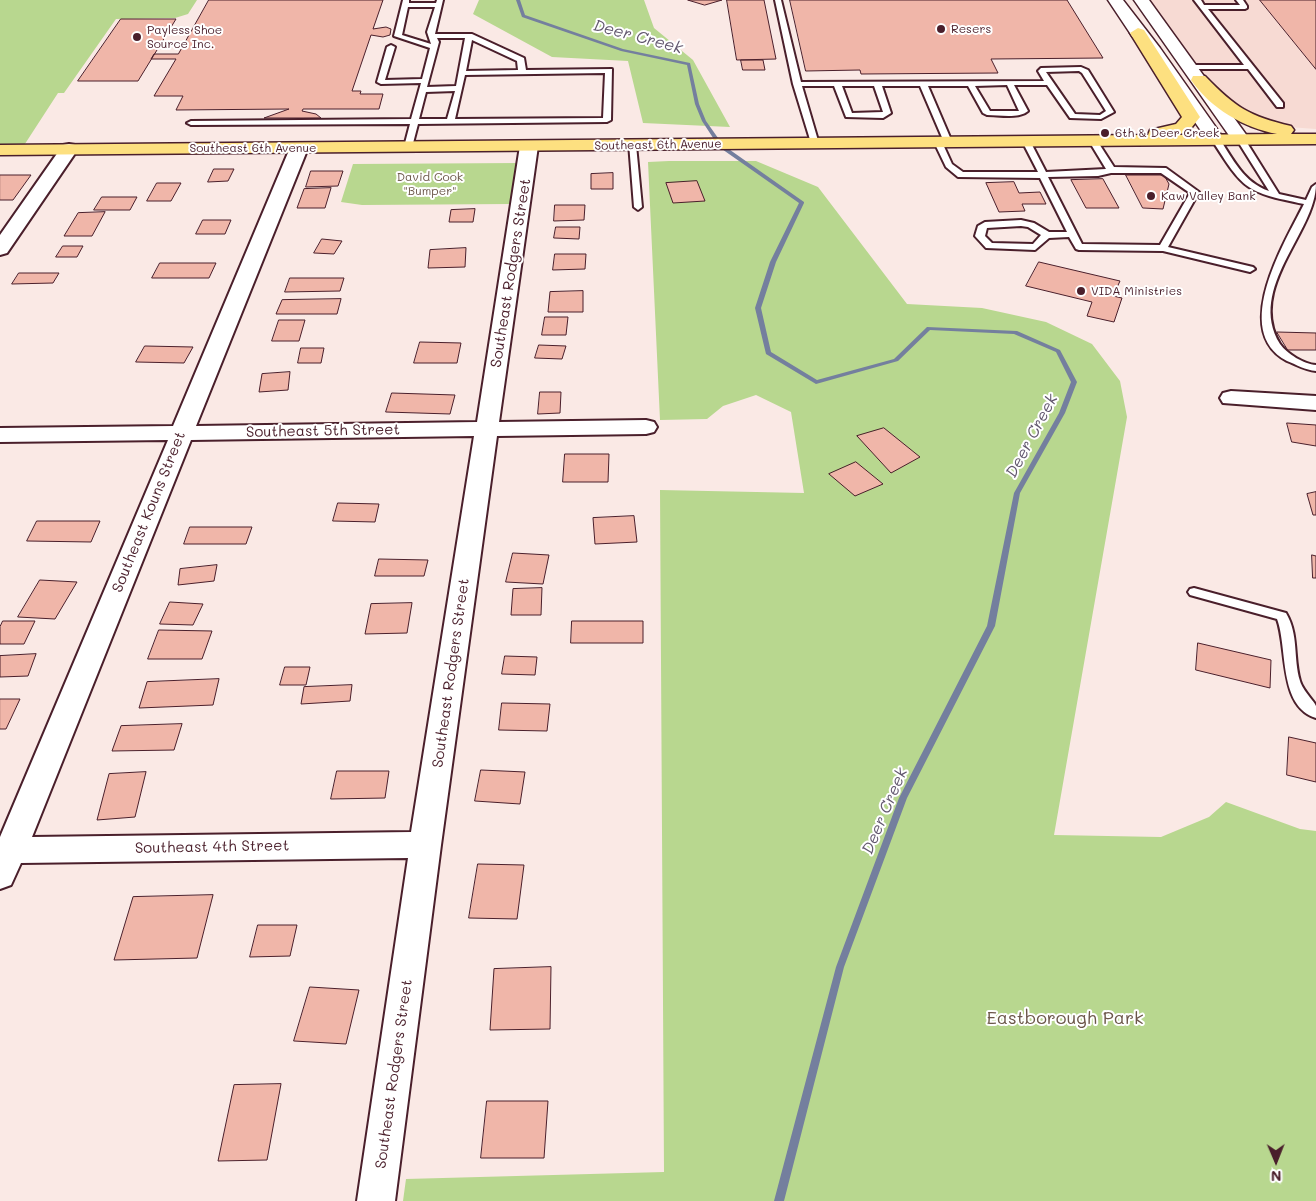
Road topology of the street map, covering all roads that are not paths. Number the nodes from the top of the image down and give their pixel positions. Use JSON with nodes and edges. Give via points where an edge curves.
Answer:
{"nodes":[{"id":1,"x":778,"y":0,"type":"edge"},
{"id":2,"x":1115,"y":0,"type":"edge"},
{"id":3,"x":1141,"y":0,"type":"edge"},
{"id":4,"x":1197,"y":0,"type":"edge"},
{"id":5,"x":1239,"y":0,"type":"edge"},
{"id":6,"x":439,"y":2,"type":"edge"},
{"id":7,"x":405,"y":3,"type":"edge"},
{"id":8,"x":1203,"y":8,"type":"junction"},
{"id":9,"x":1138,"y":33,"type":"junction"},
{"id":10,"x":433,"y":36,"type":"junction"},
{"id":11,"x":469,"y":36,"type":"junction"},
{"id":12,"x":434,"y":46,"type":"junction"},
{"id":13,"x":391,"y":48,"type":"dead end"},
{"id":14,"x":1250,"y":67,"type":"junction"},
{"id":15,"x":522,"y":72,"type":"junction"},
{"id":16,"x":462,"y":73,"type":"junction"},
{"id":17,"x":1194,"y":73,"type":"junction"},
{"id":18,"x":425,"y":81,"type":"junction"},
{"id":19,"x":837,"y":83,"type":"junction"},
{"id":20,"x":877,"y":83,"type":"junction"},
{"id":21,"x":923,"y":83,"type":"junction"},
{"id":22,"x":970,"y":83,"type":"junction"},
{"id":23,"x":1009,"y":83,"type":"junction"},
{"id":24,"x":1049,"y":83,"type":"junction"},
{"id":25,"x":797,"y":84,"type":"junction"},
{"id":26,"x":458,"y":88,"type":"junction"},
{"id":27,"x":422,"y":90,"type":"junction"},
{"id":28,"x":1280,"y":105,"type":"dead end"},
{"id":29,"x":414,"y":122,"type":"junction"},
{"id":30,"x":450,"y":122,"type":"junction"},
{"id":31,"x":191,"y":124,"type":"dead end"},
{"id":32,"x":1316,"y":133,"type":"edge"},
{"id":33,"x":1316,"y":139,"type":"edge"},
{"id":34,"x":1118,"y":140,"type":"junction"},
{"id":35,"x":1216,"y":140,"type":"junction"},
{"id":36,"x":1242,"y":140,"type":"junction"},
{"id":37,"x":1026,"y":141,"type":"junction"},
{"id":38,"x":1093,"y":141,"type":"junction"},
{"id":39,"x":943,"y":142,"type":"junction"},
{"id":40,"x":815,"y":144,"type":"junction"},
{"id":41,"x":632,"y":145,"type":"junction"},
{"id":42,"x":529,"y":146,"type":"junction"},
{"id":43,"x":408,"y":147,"type":"junction"},
{"id":44,"x":299,"y":148,"type":"junction"},
{"id":45,"x":69,"y":149,"type":"junction"},
{"id":46,"x":0,"y":150,"type":"edge"},
{"id":47,"x":1110,"y":170,"type":"junction"},
{"id":48,"x":1043,"y":175,"type":"junction"},
{"id":49,"x":1316,"y":187,"type":"edge"},
{"id":50,"x":1275,"y":194,"type":"junction"},
{"id":51,"x":1310,"y":203,"type":"junction"},
{"id":52,"x":638,"y":207,"type":"dead end"},
{"id":53,"x":1073,"y":234,"type":"junction"},
{"id":54,"x":1047,"y":235,"type":"junction"},
{"id":55,"x":1162,"y":248,"type":"junction"},
{"id":56,"x":0,"y":249,"type":"edge"},
{"id":57,"x":1250,"y":270,"type":"dead end"},
{"id":58,"x":1316,"y":368,"type":"edge"},
{"id":59,"x":1231,"y":398,"type":"dead end"},
{"id":60,"x":1316,"y":403,"type":"edge"},
{"id":61,"x":646,"y":427,"type":"dead end"},
{"id":62,"x":487,"y":428,"type":"junction"},
{"id":63,"x":181,"y":433,"type":"junction"},
{"id":64,"x":0,"y":436,"type":"edge"},
{"id":65,"x":1194,"y":592,"type":"dead end"},
{"id":66,"x":1316,"y":713,"type":"edge"},
{"id":67,"x":425,"y":845,"type":"junction"},
{"id":68,"x":4,"y":859,"type":"edge"},
{"id":69,"x":376,"y":1201,"type":"edge"}],
"edges":[{"from":1,"to":25,"type":"lane"},
{"from":2,"to":9,"type":"street"},
{"from":3,"to":17,"type":"street"},
{"from":4,"to":8,"type":"lane"},
{"from":5,"to":8,"type":"lane","via":[[1245,7]]},
{"from":6,"to":7,"type":"lane"},
{"from":6,"to":10,"type":"lane","via":[[431,32]]},
{"from":7,"to":12,"type":"lane","via":[[398,36]]},
{"from":8,"to":14,"type":"lane"},
{"from":9,"to":34,"type":"main road","via":[[1191,120],[1175,131]]},
{"from":9,"to":35,"type":"street"},
{"from":10,"to":11,"type":"lane"},
{"from":10,"to":12,"type":"lane"},
{"from":11,"to":15,"type":"lane","via":[[521,60]]},
{"from":11,"to":16,"type":"lane"},
{"from":12,"to":18,"type":"lane"},
{"from":13,"to":18,"type":"lane","via":[[381,82]]},
{"from":14,"to":17,"type":"lane"},
{"from":14,"to":28,"type":"lane"},
{"from":15,"to":16,"type":"lane"},
{"from":15,"to":30,"type":"lane","via":[[609,71],[608,120]]},
{"from":16,"to":26,"type":"lane"},
{"from":17,"to":32,"type":"main road","via":[[1231,112],[1246,120],[1280,129]]},
{"from":17,"to":36,"type":"street"},
{"from":18,"to":27,"type":"lane"},
{"from":19,"to":20,"type":"lane"},
{"from":19,"to":20,"type":"lane","via":[[849,115],[883,116],[887,113]]},
{"from":19,"to":25,"type":"lane"},
{"from":20,"to":21,"type":"lane"},
{"from":21,"to":22,"type":"lane"},
{"from":21,"to":39,"type":"lane"},
{"from":22,"to":23,"type":"lane"},
{"from":22,"to":23,"type":"lane","via":[[987,114],[1021,113],[1024,111]]},
{"from":23,"to":24,"type":"lane"},
{"from":24,"to":24,"type":"lane","via":[[1044,70],[1084,70],[1110,112],[1101,117],[1073,116]]},
{"from":25,"to":40,"type":"lane"},
{"from":26,"to":27,"type":"lane"},
{"from":26,"to":30,"type":"lane"},
{"from":27,"to":29,"type":"lane"},
{"from":29,"to":30,"type":"lane"},
{"from":29,"to":31,"type":"lane"},
{"from":29,"to":43,"type":"lane"},
{"from":33,"to":36,"type":"main road","name":"Southeast 6th Avenue"},
{"from":34,"to":35,"type":"main road","name":"Southeast 6th Avenue"},
{"from":34,"to":38,"type":"main road","name":"Southeast 6th Avenue"},
{"from":35,"to":36,"type":"main road","name":"Southeast 6th Avenue"},
{"from":35,"to":50,"type":"lane","via":[[1243,179],[1261,191]]},
{"from":36,"to":50,"type":"lane"},
{"from":37,"to":38,"type":"main road","name":"Southeast 6th Avenue"},
{"from":37,"to":39,"type":"main road","name":"Southeast 6th Avenue"},
{"from":37,"to":48,"type":"lane"},
{"from":38,"to":47,"type":"lane"},
{"from":39,"to":40,"type":"main road","name":"Southeast 6th Avenue"},
{"from":39,"to":48,"type":"lane","via":[[948,165],[961,175]]},
{"from":40,"to":41,"type":"main road","name":"Southeast 6th Avenue"},
{"from":41,"to":42,"type":"main road","name":"Southeast 6th Avenue"},
{"from":41,"to":52,"type":"lane"},
{"from":42,"to":43,"type":"main road","name":"Southeast 6th Avenue"},
{"from":42,"to":62,"type":"street","name":"Southeast Rodgers Street"},
{"from":43,"to":44,"type":"main road","name":"Southeast 6th Avenue"},
{"from":44,"to":45,"type":"main road","name":"Southeast 6th Avenue"},
{"from":44,"to":63,"type":"street","name":"Southeast Kouns Street"},
{"from":45,"to":46,"type":"main road","name":"Southeast 6th Avenue"},
{"from":45,"to":56,"type":"street"},
{"from":47,"to":48,"type":"lane"},
{"from":47,"to":55,"type":"lane","via":[[1163,170],[1195,192]]},
{"from":48,"to":53,"type":"lane"},
{"from":49,"to":51,"type":"lane"},
{"from":50,"to":51,"type":"lane"},
{"from":51,"to":58,"type":"lane","via":[[1278,267],[1265,317],[1273,340],[1282,353]]},
{"from":53,"to":54,"type":"lane"},
{"from":53,"to":55,"type":"lane","via":[[1079,247]]},
{"from":54,"to":54,"type":"lane","via":[[1021,223],[985,225],[980,236],[989,246],[1035,247]]},
{"from":55,"to":57,"type":"lane"},
{"from":59,"to":60,"type":"street"},
{"from":61,"to":62,"type":"street","name":"Southeast 5th Street"},
{"from":62,"to":63,"type":"street","name":"Southeast 5th Street"},
{"from":62,"to":67,"type":"street","name":"Southeast Rodgers Street"},
{"from":63,"to":64,"type":"street","name":"Southeast 5th Street"},
{"from":63,"to":68,"type":"street","name":"Southeast Kouns Street"},
{"from":65,"to":66,"type":"lane","via":[[1282,616],[1287,625],[1292,683],[1301,700]]},
{"from":67,"to":68,"type":"street","name":"Southeast 4th Street"},
{"from":67,"to":69,"type":"street","name":"Southeast Rodgers Street"}]}
